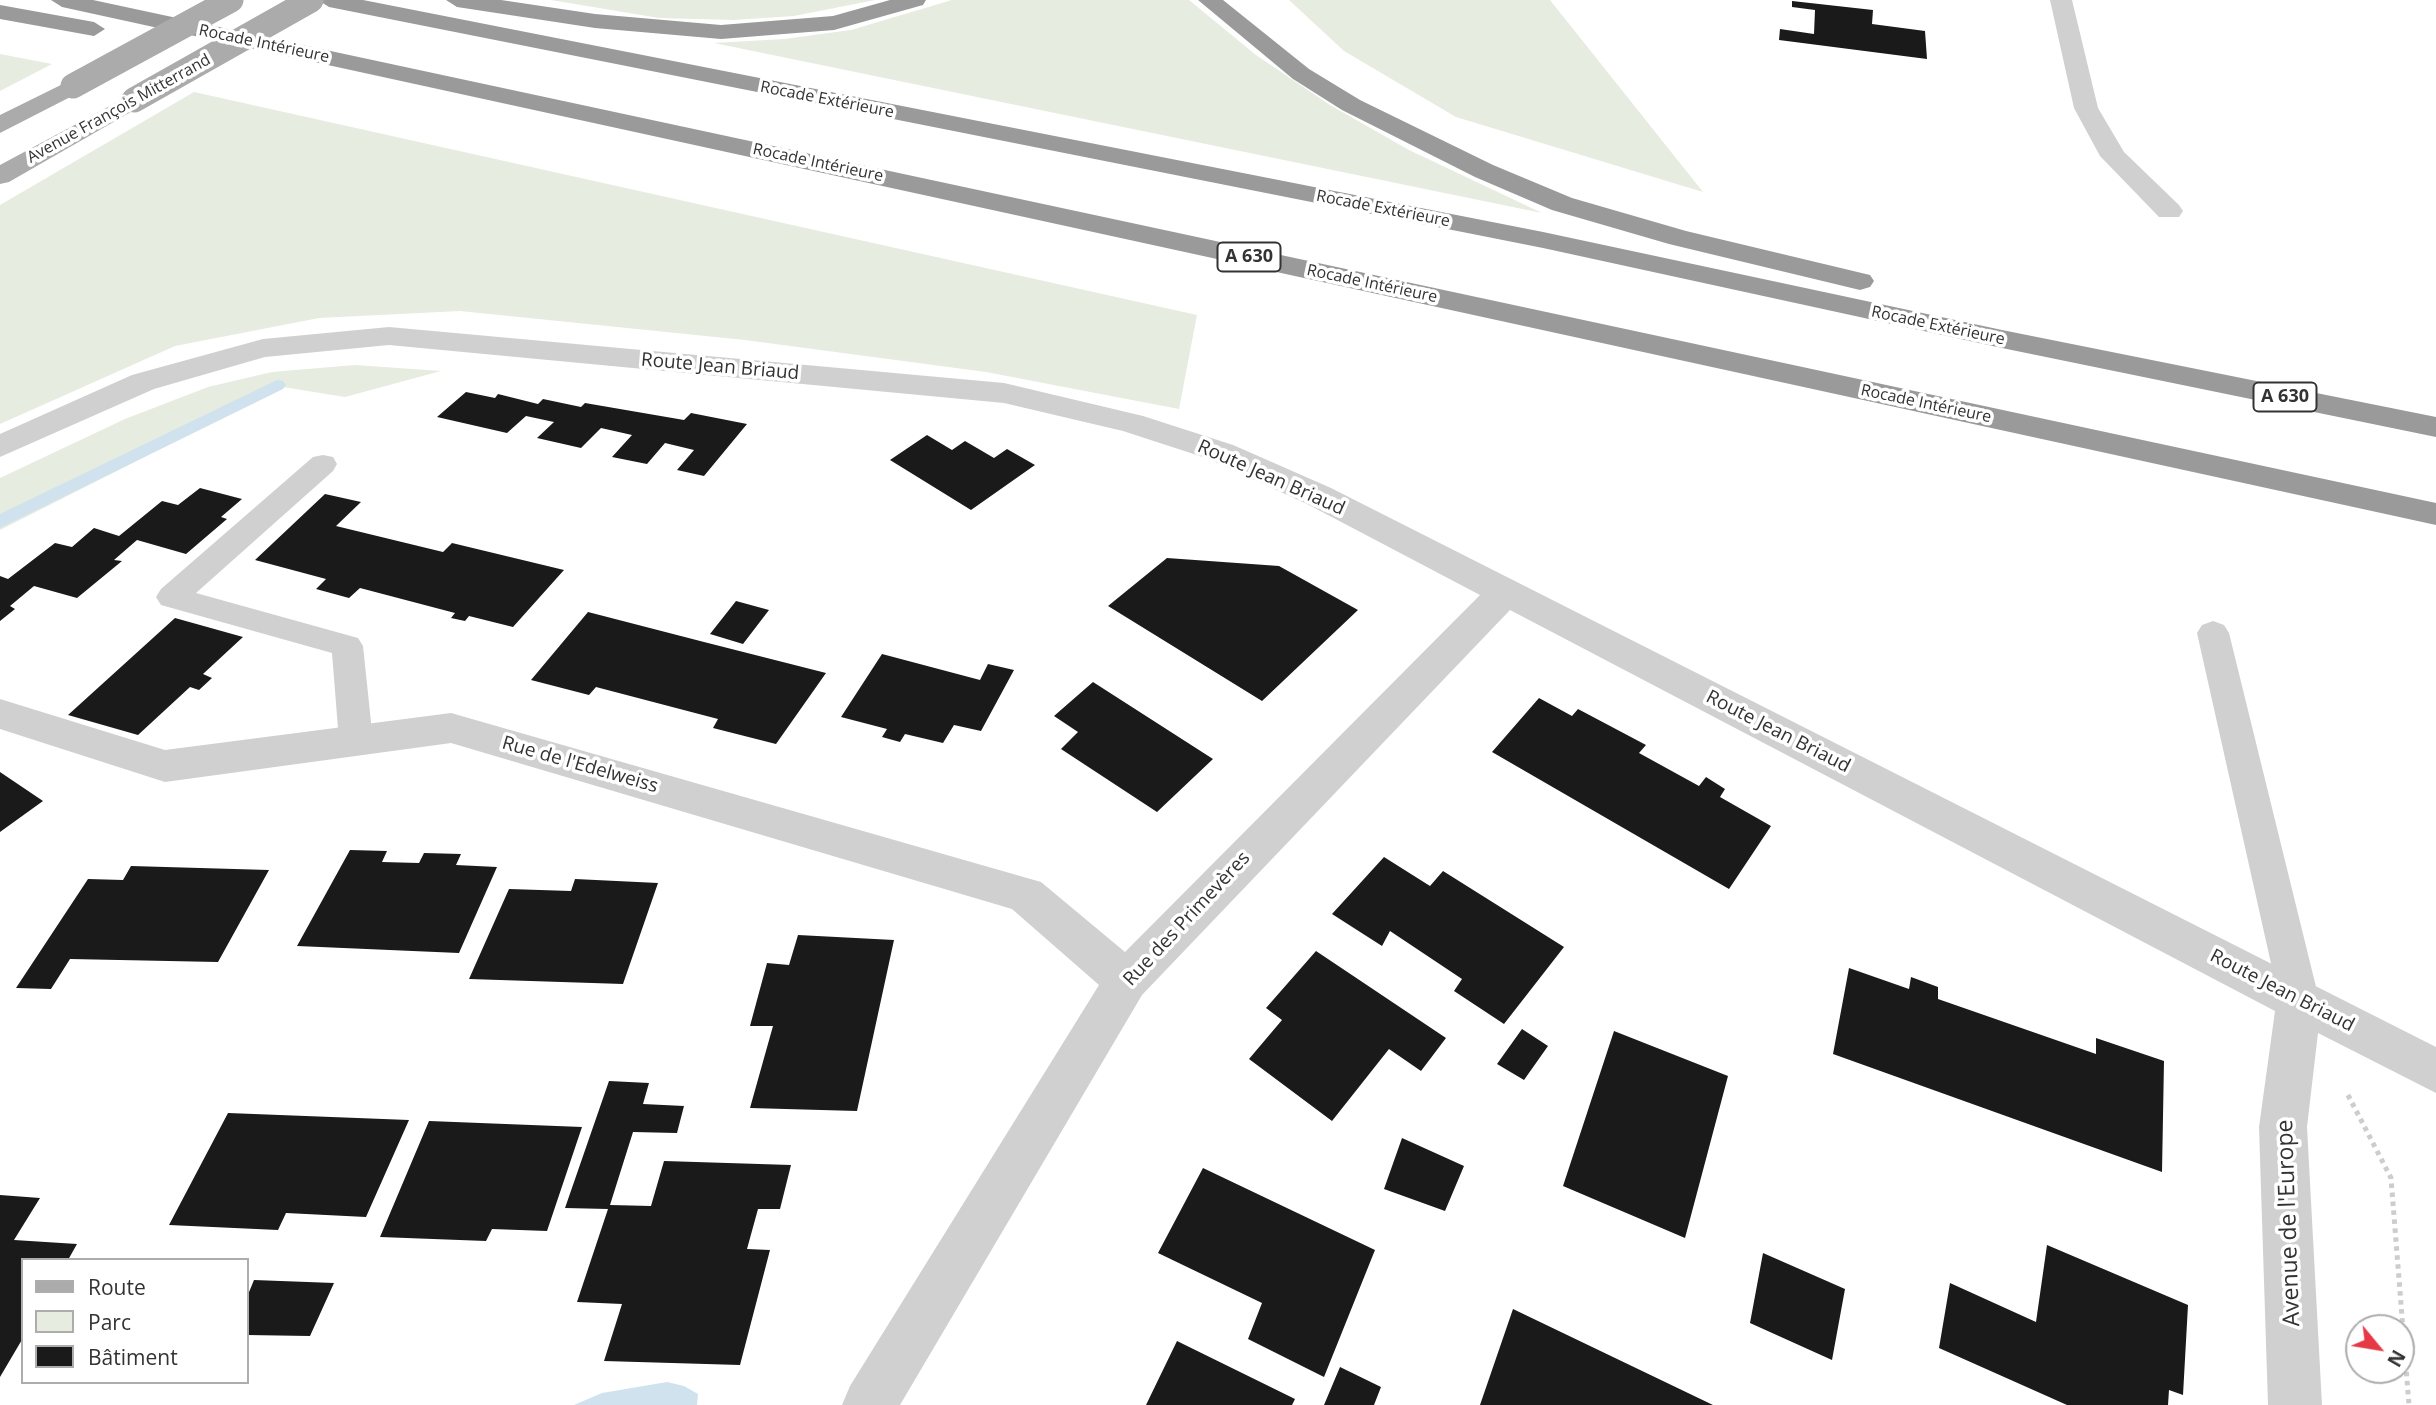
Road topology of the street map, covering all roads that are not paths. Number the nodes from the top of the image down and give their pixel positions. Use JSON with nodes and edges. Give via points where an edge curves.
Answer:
{"nodes":[{"id":1,"x":62,"y":0,"type":"edge"},
{"id":2,"x":231,"y":0,"type":"edge"},
{"id":3,"x":311,"y":0,"type":"edge"},
{"id":4,"x":329,"y":0,"type":"edge"},
{"id":5,"x":456,"y":0,"type":"edge"},
{"id":6,"x":915,"y":0,"type":"edge"},
{"id":7,"x":1209,"y":0,"type":"edge"},
{"id":8,"x":2061,"y":0,"type":"edge"},
{"id":9,"x":0,"y":12,"type":"edge"},
{"id":10,"x":602,"y":116,"type":"junction"},
{"id":11,"x":0,"y":125,"type":"edge"},
{"id":12,"x":0,"y":176,"type":"edge"},
{"id":13,"x":2169,"y":211,"type":"dead end"},
{"id":14,"x":2134,"y":366,"type":"junction"},
{"id":15,"x":2436,"y":428,"type":"edge"},
{"id":16,"x":0,"y":447,"type":"edge"},
{"id":17,"x":323,"y":464,"type":"dead end"},
{"id":18,"x":2436,"y":514,"type":"edge"},
{"id":19,"x":1507,"y":594,"type":"junction"},
{"id":20,"x":2213,"y":633,"type":"dead end"},
{"id":21,"x":0,"y":714,"type":"edge"},
{"id":22,"x":356,"y":741,"type":"junction"},
{"id":23,"x":1126,"y":981,"type":"junction"},
{"id":24,"x":2299,"y":999,"type":"junction"},
{"id":25,"x":2436,"y":1071,"type":"edge"},
{"id":26,"x":869,"y":1405,"type":"edge"},
{"id":27,"x":2295,"y":1405,"type":"edge"}],
"edges":[{"from":1,"to":10,"type":"highway","name":"Rocade Intérieure","number":"A 630"},
{"from":2,"to":11,"type":"main road","bridge":true},
{"from":3,"to":12,"type":"main road","name":"Avenue François Mitterrand","bridge":true},
{"from":4,"to":14,"type":"highway","name":"Rocade Extérieure","number":"A 630","via":[[1543,240]]},
{"from":5,"to":6,"type":"highway","via":[[595,21],[721,32],[834,23]]},
{"from":7,"to":14,"type":"highway","via":[[1301,74],[1352,104],[1484,172],[1562,204],[1804,269],[2052,323]]},
{"from":8,"to":13,"type":"street","via":[[2085,107],[2113,156]]},
{"from":9,"to":10,"type":"highway","via":[[250,59]]},
{"from":10,"to":18,"type":"highway","name":"Rocade Intérieure","number":"A 630"},
{"from":14,"to":15,"type":"highway","name":"Rocade Extérieure","number":"A 630"},
{"from":16,"to":19,"type":"street","name":"Route Jean Briaud","via":[[143,382],[250,351],[389,336],[1004,393],[1132,423],[1221,452],[1319,496]]},
{"from":17,"to":22,"type":"lane","via":[[172,597],[346,646]]},
{"from":19,"to":23,"type":"street","name":"Rue des Primevères","via":[[1487,608]]},
{"from":19,"to":24,"type":"street","name":"Route Jean Briaud"},
{"from":20,"to":24,"type":"lane"},
{"from":21,"to":22,"type":"street","name":"Rue de l'Edelweiss","via":[[165,766]]},
{"from":22,"to":23,"type":"street","name":"Rue de l'Edelweiss","via":[[451,728],[1026,895]]},
{"from":23,"to":26,"type":"street","name":"Rue des Primevères"},
{"from":24,"to":25,"type":"street","name":"Route Jean Briaud"},
{"from":24,"to":27,"type":"street","name":"Avenue de l'Europe","via":[[2283,1127]]}]}
